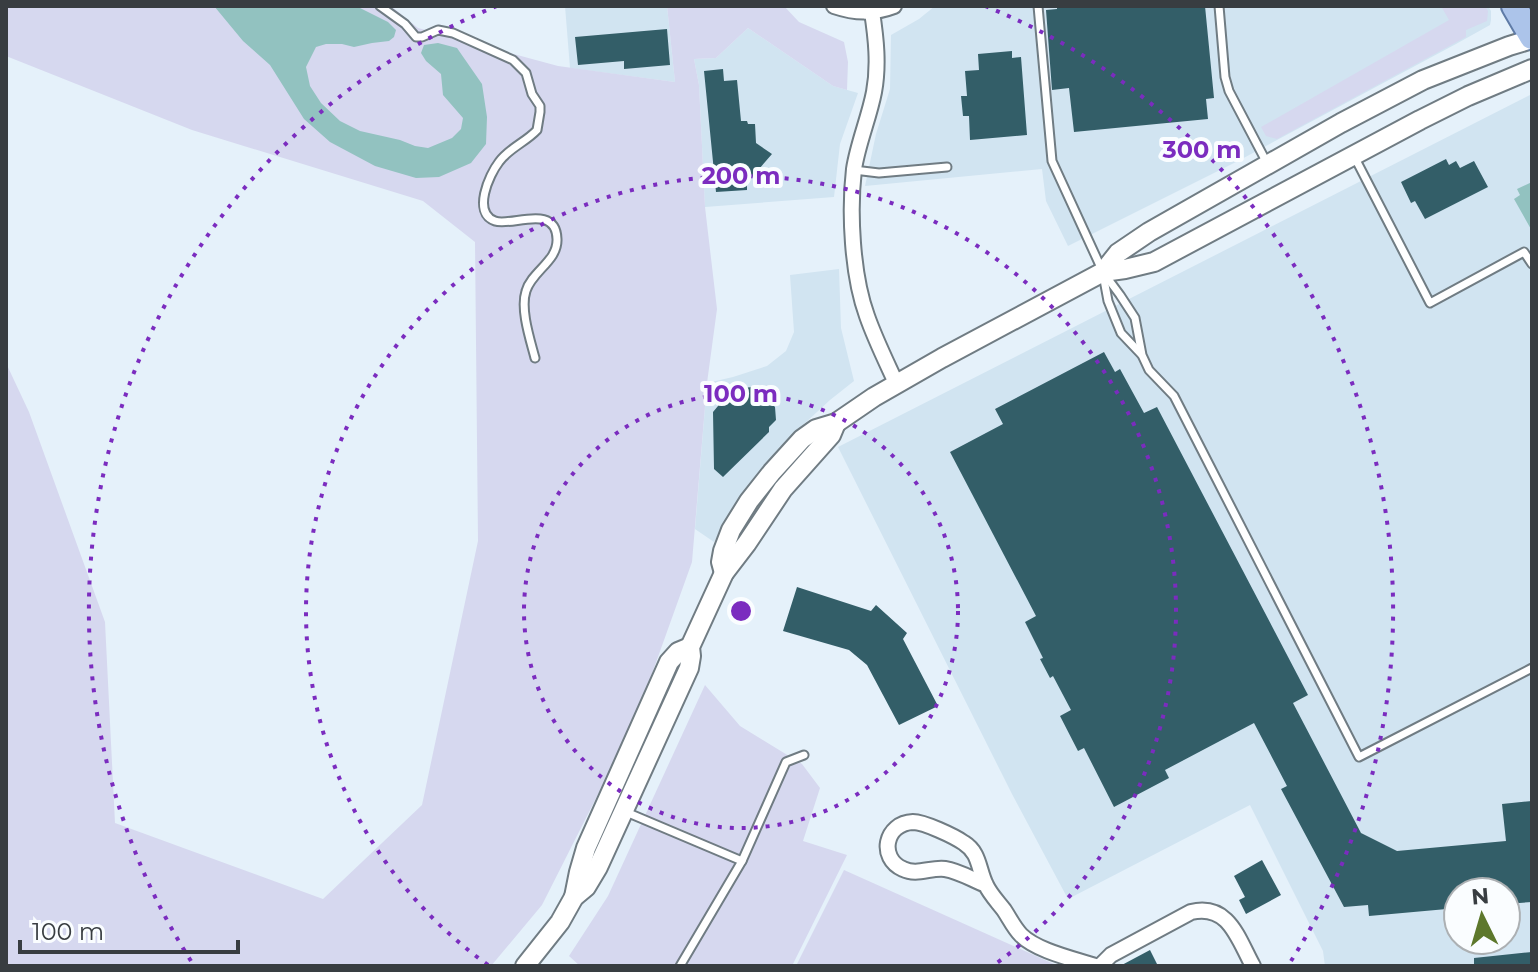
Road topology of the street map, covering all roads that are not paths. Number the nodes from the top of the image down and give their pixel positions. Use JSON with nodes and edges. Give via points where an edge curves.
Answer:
{"nodes":[{"id":1,"x":380,"y":6,"type":"edge"},
{"id":2,"x":834,"y":6,"type":"edge"},
{"id":3,"x":894,"y":6,"type":"edge"},
{"id":4,"x":1038,"y":6,"type":"edge"},
{"id":5,"x":1219,"y":6,"type":"edge"},
{"id":6,"x":1514,"y":6,"type":"edge"},
{"id":7,"x":872,"y":12,"type":"junction"},
{"id":8,"x":1532,"y":38,"type":"edge"},
{"id":9,"x":1532,"y":69,"type":"edge"},
{"id":10,"x":1353,"y":155,"type":"junction"},
{"id":11,"x":1268,"y":165,"type":"junction"},
{"id":12,"x":947,"y":167,"type":"dead end"},
{"id":13,"x":854,"y":170,"type":"junction"},
{"id":14,"x":1532,"y":264,"type":"edge"},
{"id":15,"x":1103,"y":272,"type":"junction"},
{"id":16,"x":1142,"y":355,"type":"junction"},
{"id":17,"x":535,"y":358,"type":"dead end"},
{"id":18,"x":896,"y":383,"type":"junction"},
{"id":19,"x":690,"y":647,"type":"junction"},
{"id":20,"x":1532,"y":668,"type":"edge"},
{"id":21,"x":804,"y":755,"type":"dead end"},
{"id":22,"x":624,"y":812,"type":"junction"},
{"id":23,"x":742,"y":861,"type":"junction"},
{"id":24,"x":986,"y":885,"type":"junction"},
{"id":25,"x":574,"y":897,"type":"junction"},
{"id":26,"x":531,"y":964,"type":"edge"},
{"id":27,"x":680,"y":966,"type":"edge"},
{"id":28,"x":1098,"y":966,"type":"edge"},
{"id":29,"x":1253,"y":966,"type":"edge"}],
"edges":[{"from":1,"to":17,"type":"lane","via":[[416,37],[438,30],[453,33],[513,60],[526,73],[540,106],[537,130],[499,161],[483,204],[487,216],[497,222],[543,220],[557,235],[552,257],[526,289]]},
{"from":2,"to":7,"type":"street"},
{"from":3,"to":7,"type":"street"},
{"from":4,"to":15,"type":"lane","via":[[1052,161]]},
{"from":5,"to":11,"type":"lane","via":[[1229,91]]},
{"from":6,"to":8,"type":"main road"},
{"from":7,"to":13,"type":"street","via":[[874,93]]},
{"from":8,"to":11,"type":"street","via":[[1423,80]]},
{"from":9,"to":10,"type":"street"},
{"from":10,"to":14,"type":"lane","via":[[1430,303],[1524,252]]},
{"from":10,"to":15,"type":"street","via":[[1154,262]]},
{"from":11,"to":15,"type":"street","via":[[1149,232],[1118,253]]},
{"from":12,"to":13,"type":"lane"},
{"from":13,"to":18,"type":"street","via":[[853,244],[859,283],[866,314]]},
{"from":15,"to":16,"type":"lane","via":[[1135,318]]},
{"from":15,"to":16,"type":"lane","via":[[1121,333]]},
{"from":15,"to":18,"type":"street"},
{"from":16,"to":20,"type":"lane","via":[[1174,396],[1359,757]]},
{"from":18,"to":19,"type":"street","via":[[836,423],[783,489],[724,573]]},
{"from":19,"to":22,"type":"street","via":[[689,668]]},
{"from":19,"to":25,"type":"street","via":[[669,662],[586,848]]},
{"from":21,"to":23,"type":"lane","via":[[786,762]]},
{"from":22,"to":23,"type":"lane"},
{"from":22,"to":25,"type":"street","via":[[598,867]]},
{"from":23,"to":27,"type":"lane"},
{"from":24,"to":24,"type":"street","via":[[975,852],[959,840],[919,822],[893,829],[887,847],[902,869],[947,869]]},
{"from":24,"to":28,"type":"street","via":[[1025,939]]},
{"from":25,"to":26,"type":"street"},
{"from":28,"to":29,"type":"street","via":[[1198,910],[1228,921]]}]}
